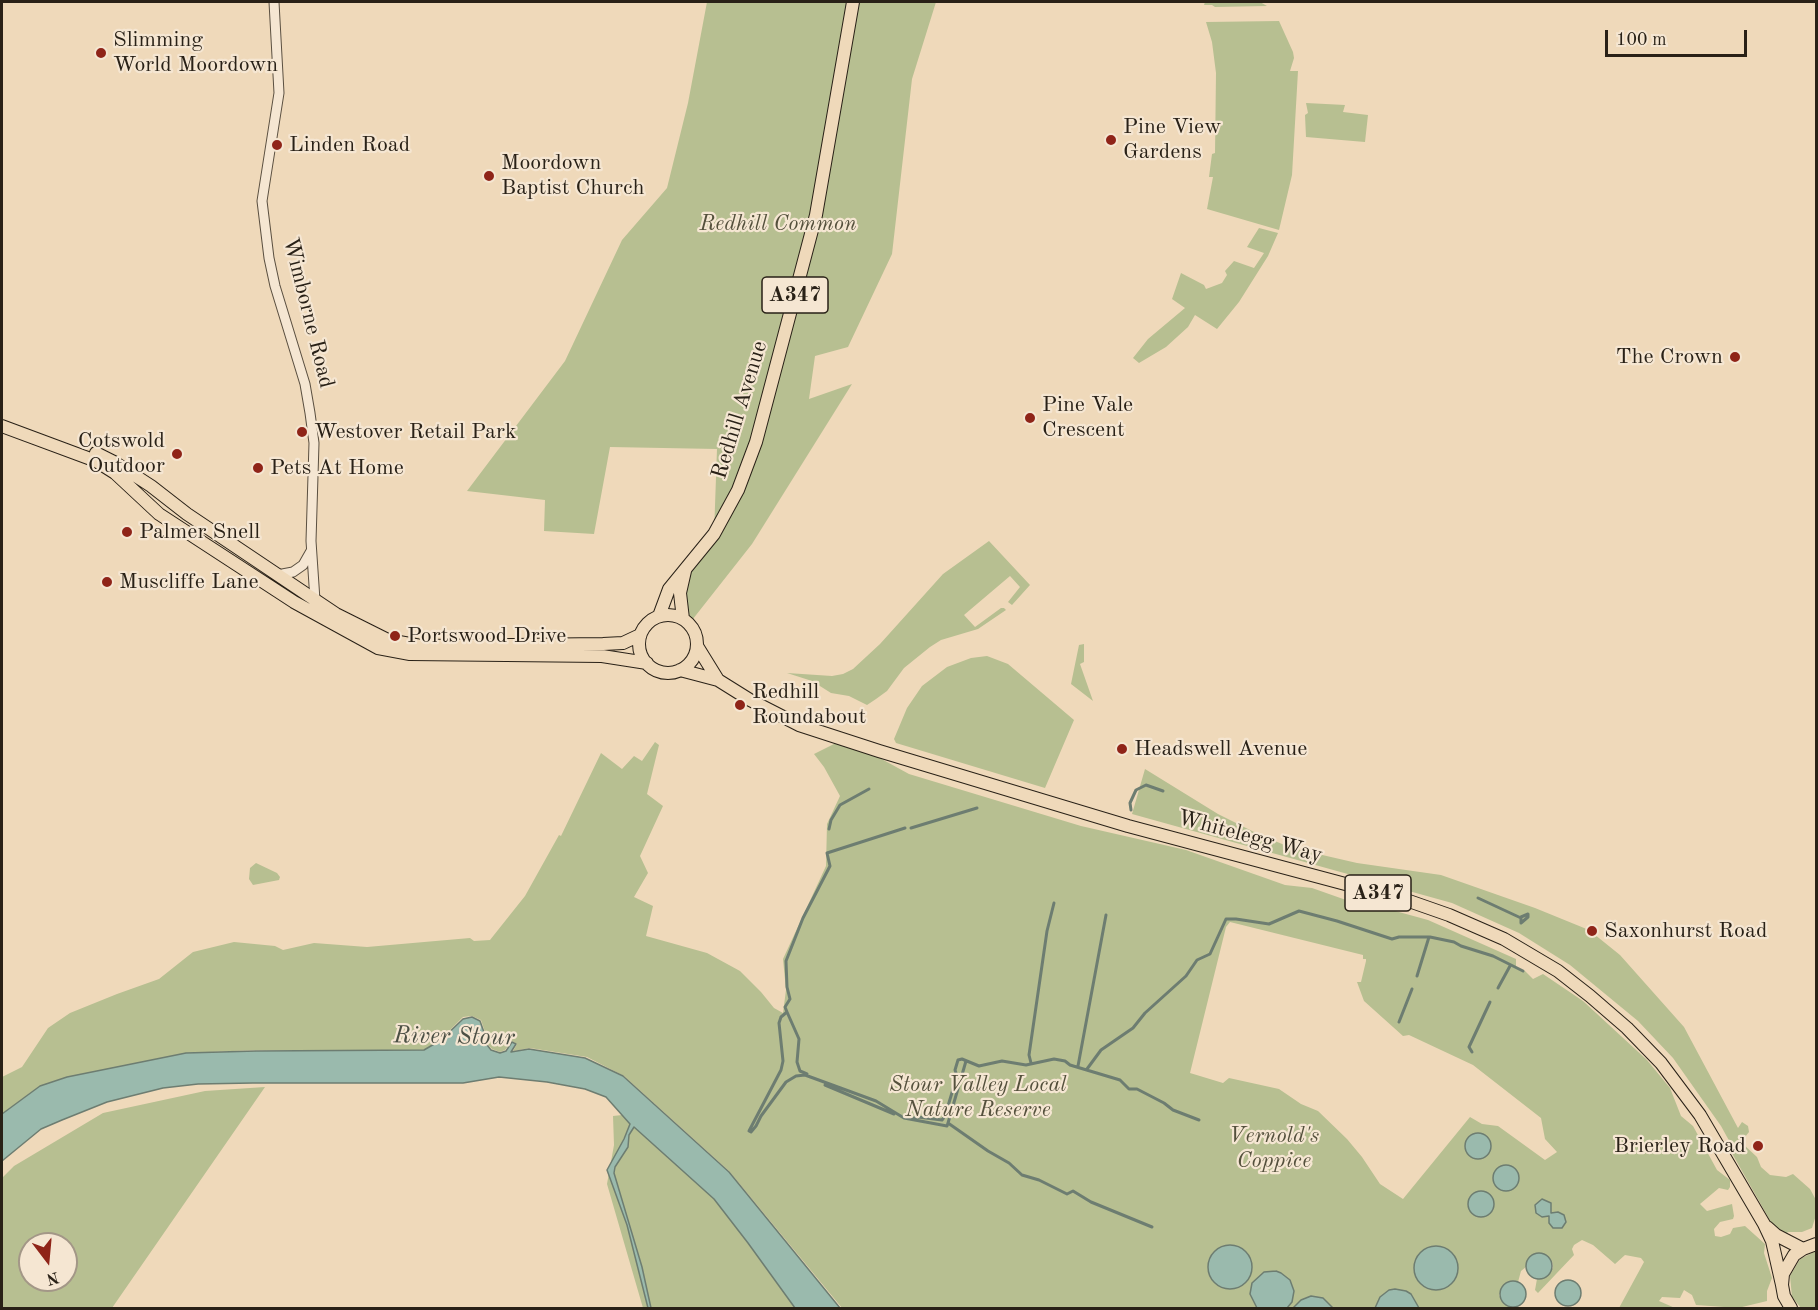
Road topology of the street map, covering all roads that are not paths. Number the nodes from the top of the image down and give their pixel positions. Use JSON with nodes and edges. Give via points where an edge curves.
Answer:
{"nodes":[{"id":1,"x":274,"y":2,"type":"edge"},
{"id":2,"x":853,"y":2,"type":"edge"},
{"id":3,"x":2,"y":420,"type":"edge"},
{"id":4,"x":2,"y":426,"type":"edge"},
{"id":5,"x":311,"y":551,"type":"junction"},
{"id":6,"x":685,"y":570,"type":"junction"},
{"id":7,"x":277,"y":575,"type":"junction"},
{"id":8,"x":312,"y":605,"type":"junction"},
{"id":9,"x":659,"y":616,"type":"junction"},
{"id":10,"x":683,"y":619,"type":"junction"},
{"id":11,"x":640,"y":635,"type":"junction"},
{"id":12,"x":697,"y":646,"type":"junction"},
{"id":13,"x":647,"y":663,"type":"junction"},
{"id":14,"x":680,"y":670,"type":"junction"},
{"id":15,"x":718,"y":680,"type":"junction"},
{"id":16,"x":1764,"y":1224,"type":"junction"},
{"id":17,"x":1816,"y":1244,"type":"edge"},
{"id":18,"x":1803,"y":1249,"type":"junction"},
{"id":19,"x":1782,"y":1285,"type":"junction"},
{"id":20,"x":1791,"y":1308,"type":"edge"}],
"edges":[{"from":1,"to":5,"type":"street","name":"Wimborne Road","via":[[279,93],[262,201],[275,286],[310,413],[314,443]]},
{"from":2,"to":6,"type":"main road","name":"Redhill Avenue","number":"A347","via":[[816,215],[756,441],[738,489],[714,534]]},
{"from":3,"to":7,"type":"main road","via":[[83,447],[114,462]]},
{"from":4,"to":8,"type":"main road","via":[[96,461],[115,473],[159,514]]},
{"from":5,"to":7,"type":"street","via":[[303,565]]},
{"from":5,"to":8,"type":"street","name":"Wimborne Road"},
{"from":6,"to":9,"type":"main road","name":"Redhill Avenue","number":"A347","via":[[669,589]]},
{"from":6,"to":10,"type":"main road","via":[[680,593]]},
{"from":7,"to":8,"type":"main road"},
{"from":8,"to":11,"type":"main road","via":[[388,640],[421,646],[623,643]]},
{"from":8,"to":13,"type":"main road","via":[[378,648],[410,654],[602,656]]},
{"from":9,"to":10,"type":"main road"},
{"from":9,"to":11,"type":"main road"},
{"from":10,"to":12,"type":"main road","via":[[693,629]]},
{"from":11,"to":13,"type":"main road","via":[[641,655]]},
{"from":12,"to":14,"type":"main road","via":[[692,660]]},
{"from":12,"to":15,"type":"main road","name":"Whitelegg Way","number":"A347"},
{"from":13,"to":14,"type":"main road","via":[[660,671]]},
{"from":14,"to":15,"type":"main road","name":"Whitelegg Way","number":"A347"},
{"from":15,"to":16,"type":"main road","name":"Whitelegg Way","number":"A347","via":[[799,725],[1128,826],[1409,901],[1504,939],[1558,971],[1590,996],[1661,1064],[1700,1115]]},
{"from":16,"to":18,"type":"main road","name":"Whitelegg Way","number":"A347"},
{"from":16,"to":19,"type":"main road","name":"Whitelegg Way","number":"A347"},
{"from":17,"to":18,"type":"main road"},
{"from":18,"to":19,"type":"main road","via":[[1787,1264]]},
{"from":19,"to":20,"type":"main road","name":"Whitelegg Way"}]}
